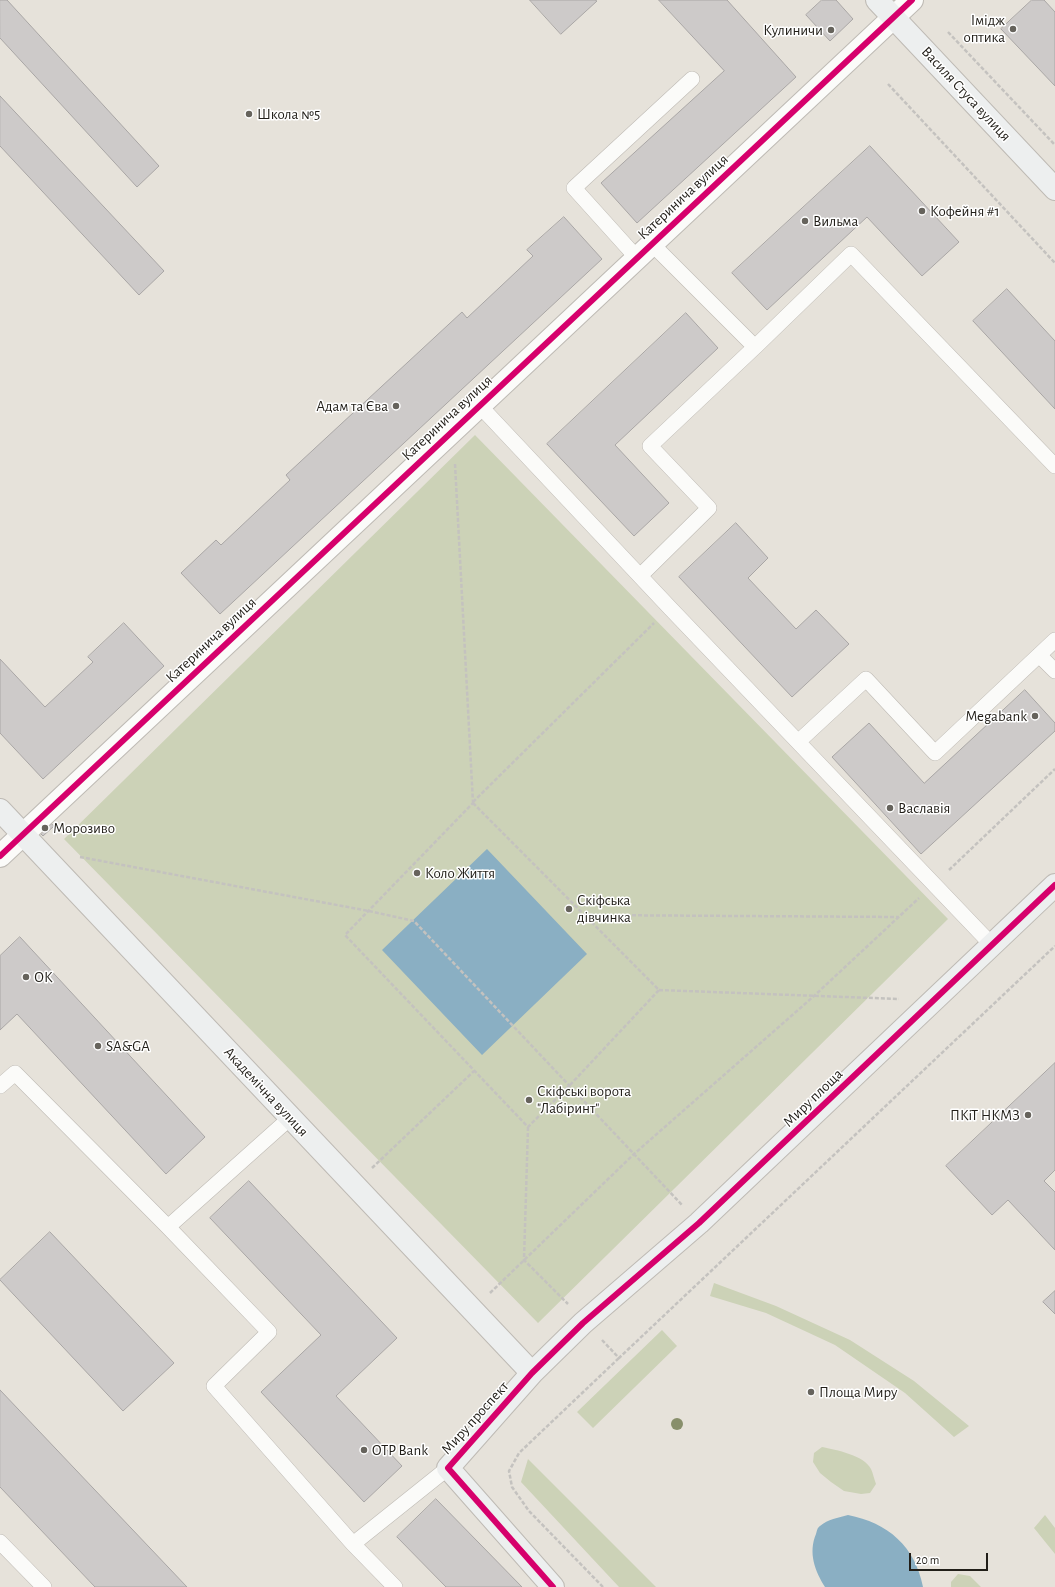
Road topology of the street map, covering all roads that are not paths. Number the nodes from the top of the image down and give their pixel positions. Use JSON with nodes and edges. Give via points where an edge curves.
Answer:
{"nodes":[{"id":1,"x":877,"y":0,"type":"edge"},
{"id":2,"x":912,"y":0,"type":"edge"},
{"id":3,"x":893,"y":17,"type":"junction"},
{"id":4,"x":692,"y":79,"type":"dead end"},
{"id":5,"x":1055,"y":189,"type":"edge"},
{"id":6,"x":645,"y":251,"type":"junction"},
{"id":7,"x":755,"y":347,"type":"junction"},
{"id":8,"x":480,"y":406,"type":"junction"},
{"id":9,"x":1055,"y":466,"type":"edge"},
{"id":10,"x":640,"y":576,"type":"junction"},
{"id":11,"x":1055,"y":640,"type":"edge"},
{"id":12,"x":1039,"y":655,"type":"junction"},
{"id":13,"x":1055,"y":672,"type":"edge"},
{"id":14,"x":798,"y":742,"type":"junction"},
{"id":15,"x":0,"y":810,"type":"edge"},
{"id":16,"x":23,"y":835,"type":"junction"},
{"id":17,"x":0,"y":856,"type":"edge"},
{"id":18,"x":1055,"y":885,"type":"edge"},
{"id":19,"x":992,"y":945,"type":"junction"},
{"id":20,"x":0,"y":1086,"type":"edge"},
{"id":21,"x":290,"y":1118,"type":"junction"},
{"id":22,"x":168,"y":1227,"type":"junction"},
{"id":23,"x":584,"y":1322,"type":"joint"},
{"id":24,"x":532,"y":1373,"type":"junction"},
{"id":25,"x":448,"y":1468,"type":"junction"},
{"id":26,"x":0,"y":1542,"type":"edge"},
{"id":27,"x":352,"y":1544,"type":"junction"},
{"id":28,"x":44,"y":1587,"type":"edge"},
{"id":29,"x":395,"y":1587,"type":"edge"},
{"id":30,"x":552,"y":1587,"type":"edge"}],
"edges":[{"from":1,"to":3,"type":"street","name":"Василя Стуса вулиця"},
{"from":2,"to":3,"type":"street","name":"Катеринича вулиця"},
{"from":3,"to":5,"type":"street","name":"Василя Стуса вулиця"},
{"from":3,"to":6,"type":"street","name":"Катеринича вулиця"},
{"from":4,"to":6,"type":"lane","via":[[574,188]]},
{"from":6,"to":7,"type":"lane"},
{"from":6,"to":8,"type":"street","name":"Катеринича вулиця"},
{"from":7,"to":9,"type":"lane","via":[[851,254]]},
{"from":7,"to":10,"type":"lane","via":[[650,446],[709,508]]},
{"from":8,"to":10,"type":"lane"},
{"from":8,"to":16,"type":"street","name":"Катеринича вулиця"},
{"from":10,"to":14,"type":"lane"},
{"from":11,"to":12,"type":"lane"},
{"from":12,"to":13,"type":"lane"},
{"from":12,"to":14,"type":"lane","via":[[936,752],[866,679]]},
{"from":14,"to":19,"type":"lane"},
{"from":15,"to":16,"type":"street","name":"Академічна вулиця"},
{"from":16,"to":17,"type":"street","name":"Катеринича вулиця"},
{"from":16,"to":21,"type":"street","name":"Академічна вулиця"},
{"from":18,"to":19,"type":"street","name":"Миру площа"},
{"from":19,"to":23,"type":"street","name":"Миру площа","via":[[699,1223]]},
{"from":20,"to":22,"type":"lane","via":[[15,1073]]},
{"from":21,"to":22,"type":"lane"},
{"from":21,"to":24,"type":"street","name":"Академічна вулиця"},
{"from":22,"to":27,"type":"lane","via":[[269,1332],[214,1386]]},
{"from":23,"to":24,"type":"street","name":"Миру проспект"},
{"from":24,"to":25,"type":"street","name":"Миру проспект"},
{"from":25,"to":27,"type":"lane"},
{"from":25,"to":30,"type":"street","name":"Миру проспект"},
{"from":26,"to":28,"type":"lane"},
{"from":27,"to":29,"type":"lane"}]}
